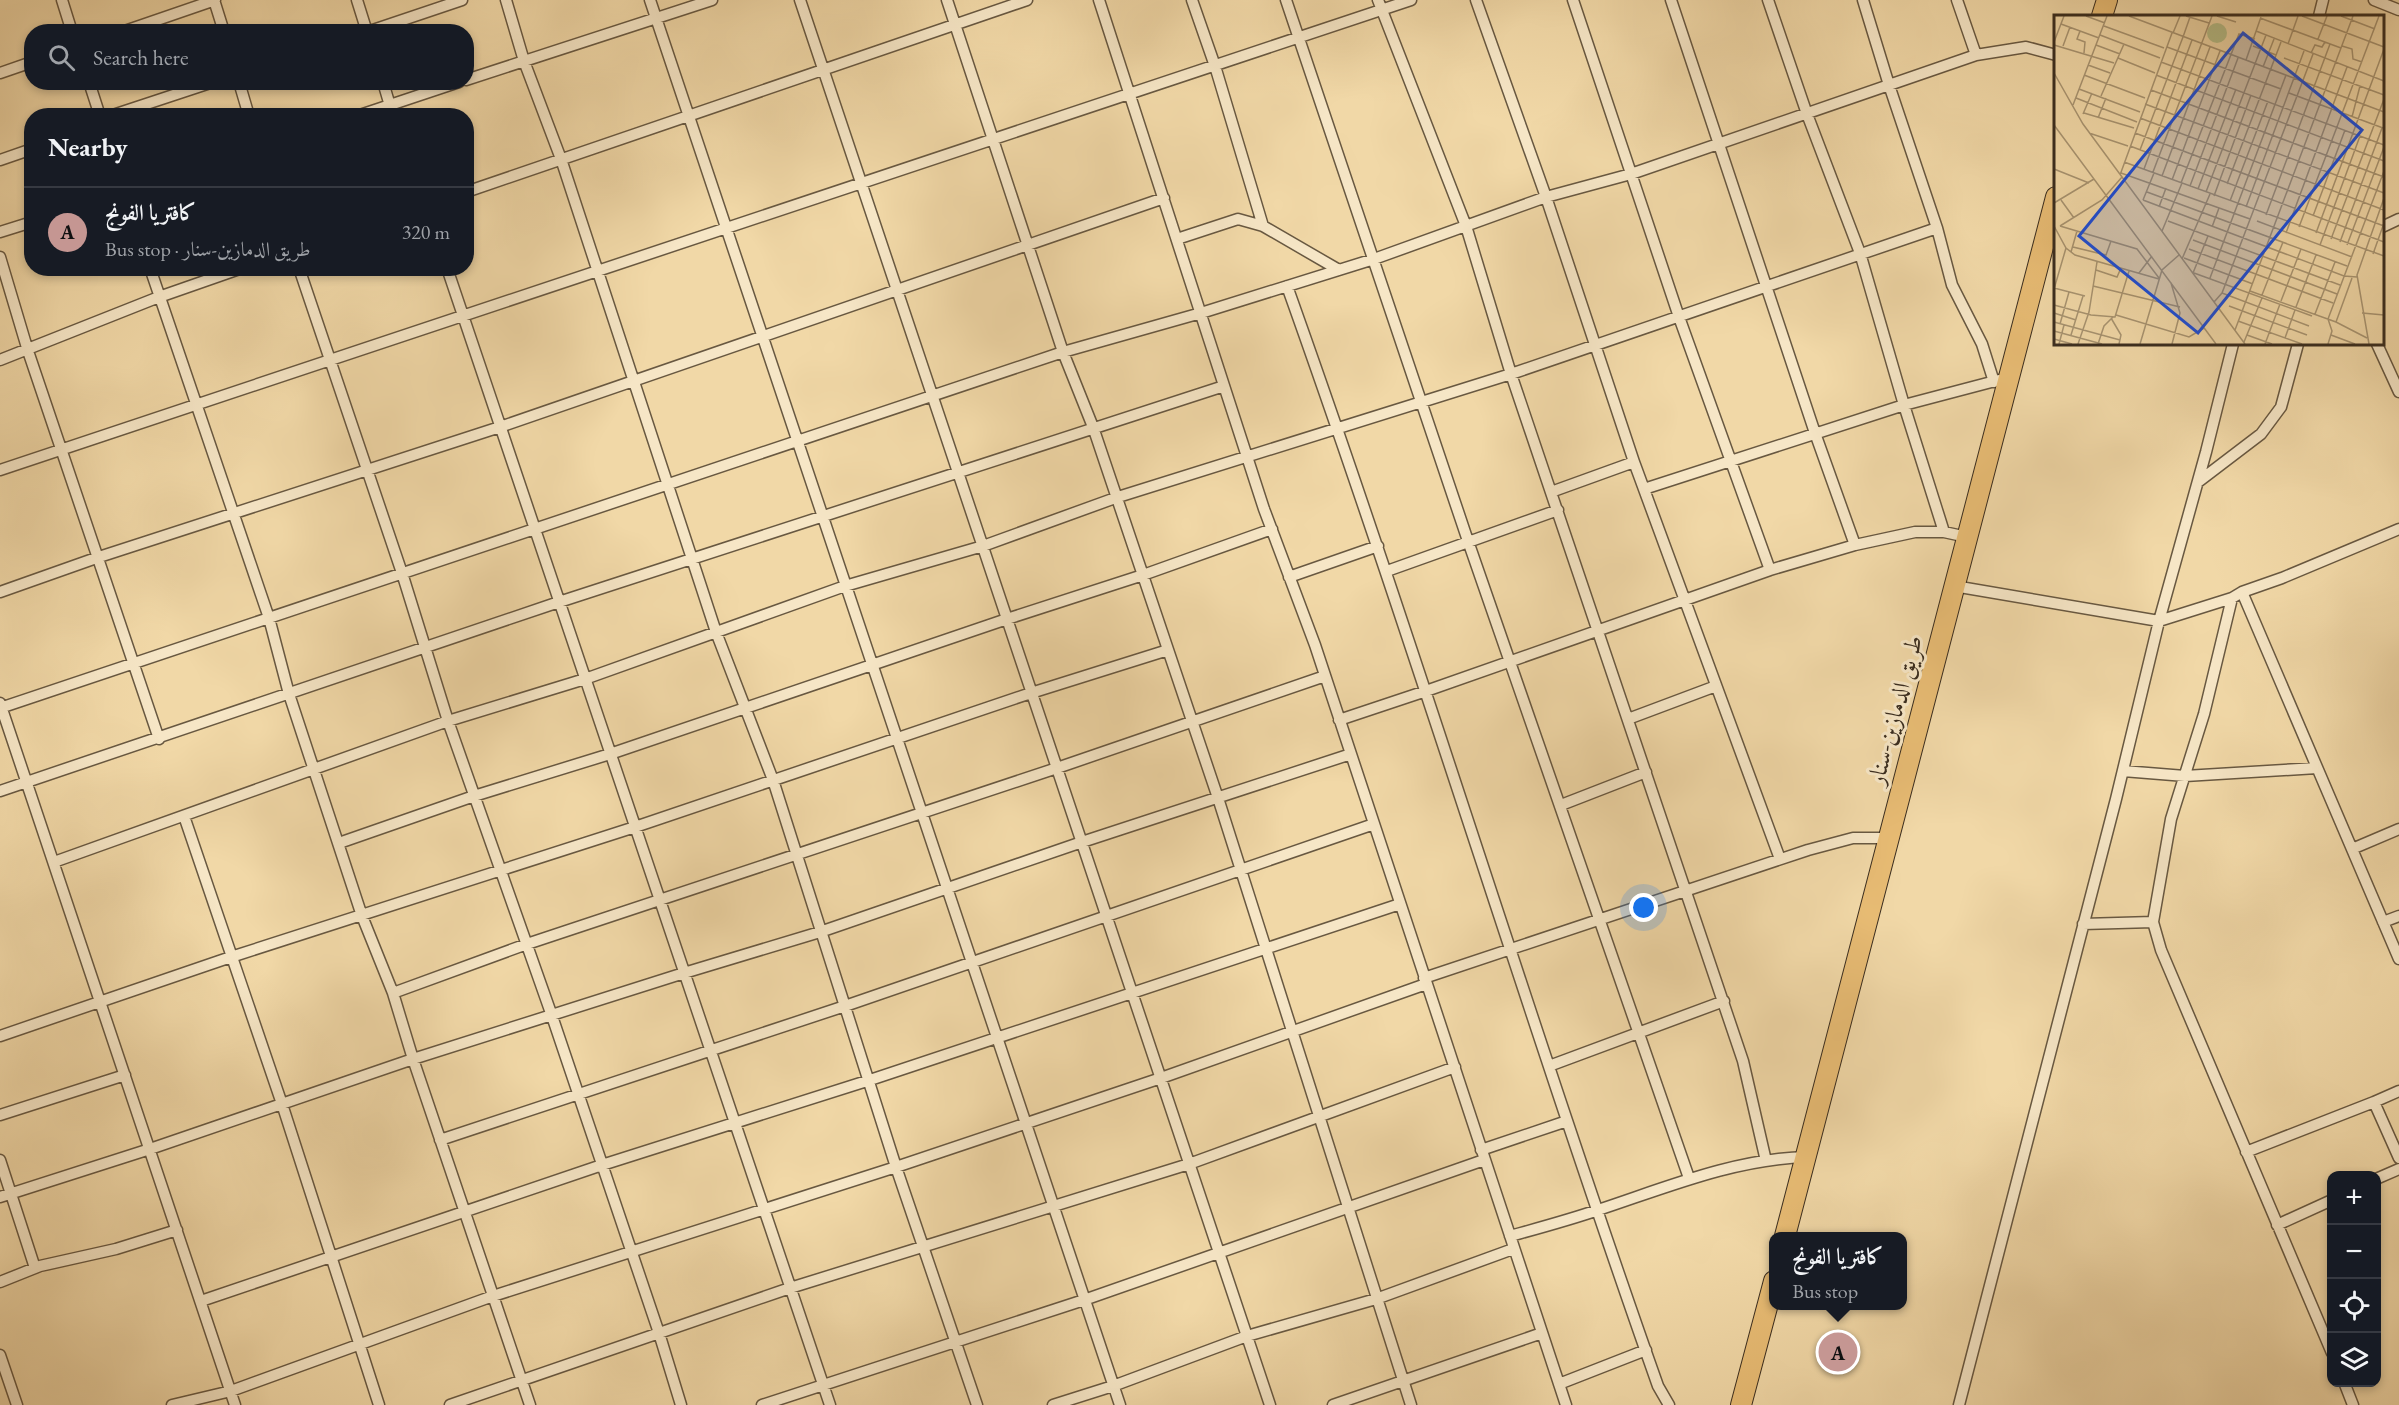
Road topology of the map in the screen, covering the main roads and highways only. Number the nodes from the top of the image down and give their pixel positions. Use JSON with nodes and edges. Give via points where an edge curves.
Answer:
{"nodes":[{"id":1,"x":2107,"y":0,"type":"edge"},
{"id":2,"x":2102,"y":15,"type":"edge"},
{"id":3,"x":2054,"y":200,"type":"edge"},
{"id":4,"x":1786,"y":1232,"type":"edge"},
{"id":5,"x":1769,"y":1296,"type":"edge"},
{"id":6,"x":1741,"y":1405,"type":"edge"}],
"edges":[{"from":1,"to":2,"type":"highway"},
{"from":3,"to":4,"type":"highway","name":"طريق الدمازين-سنار","via":[[2001,380],[1967,537]]},
{"from":5,"to":6,"type":"highway"}]}
